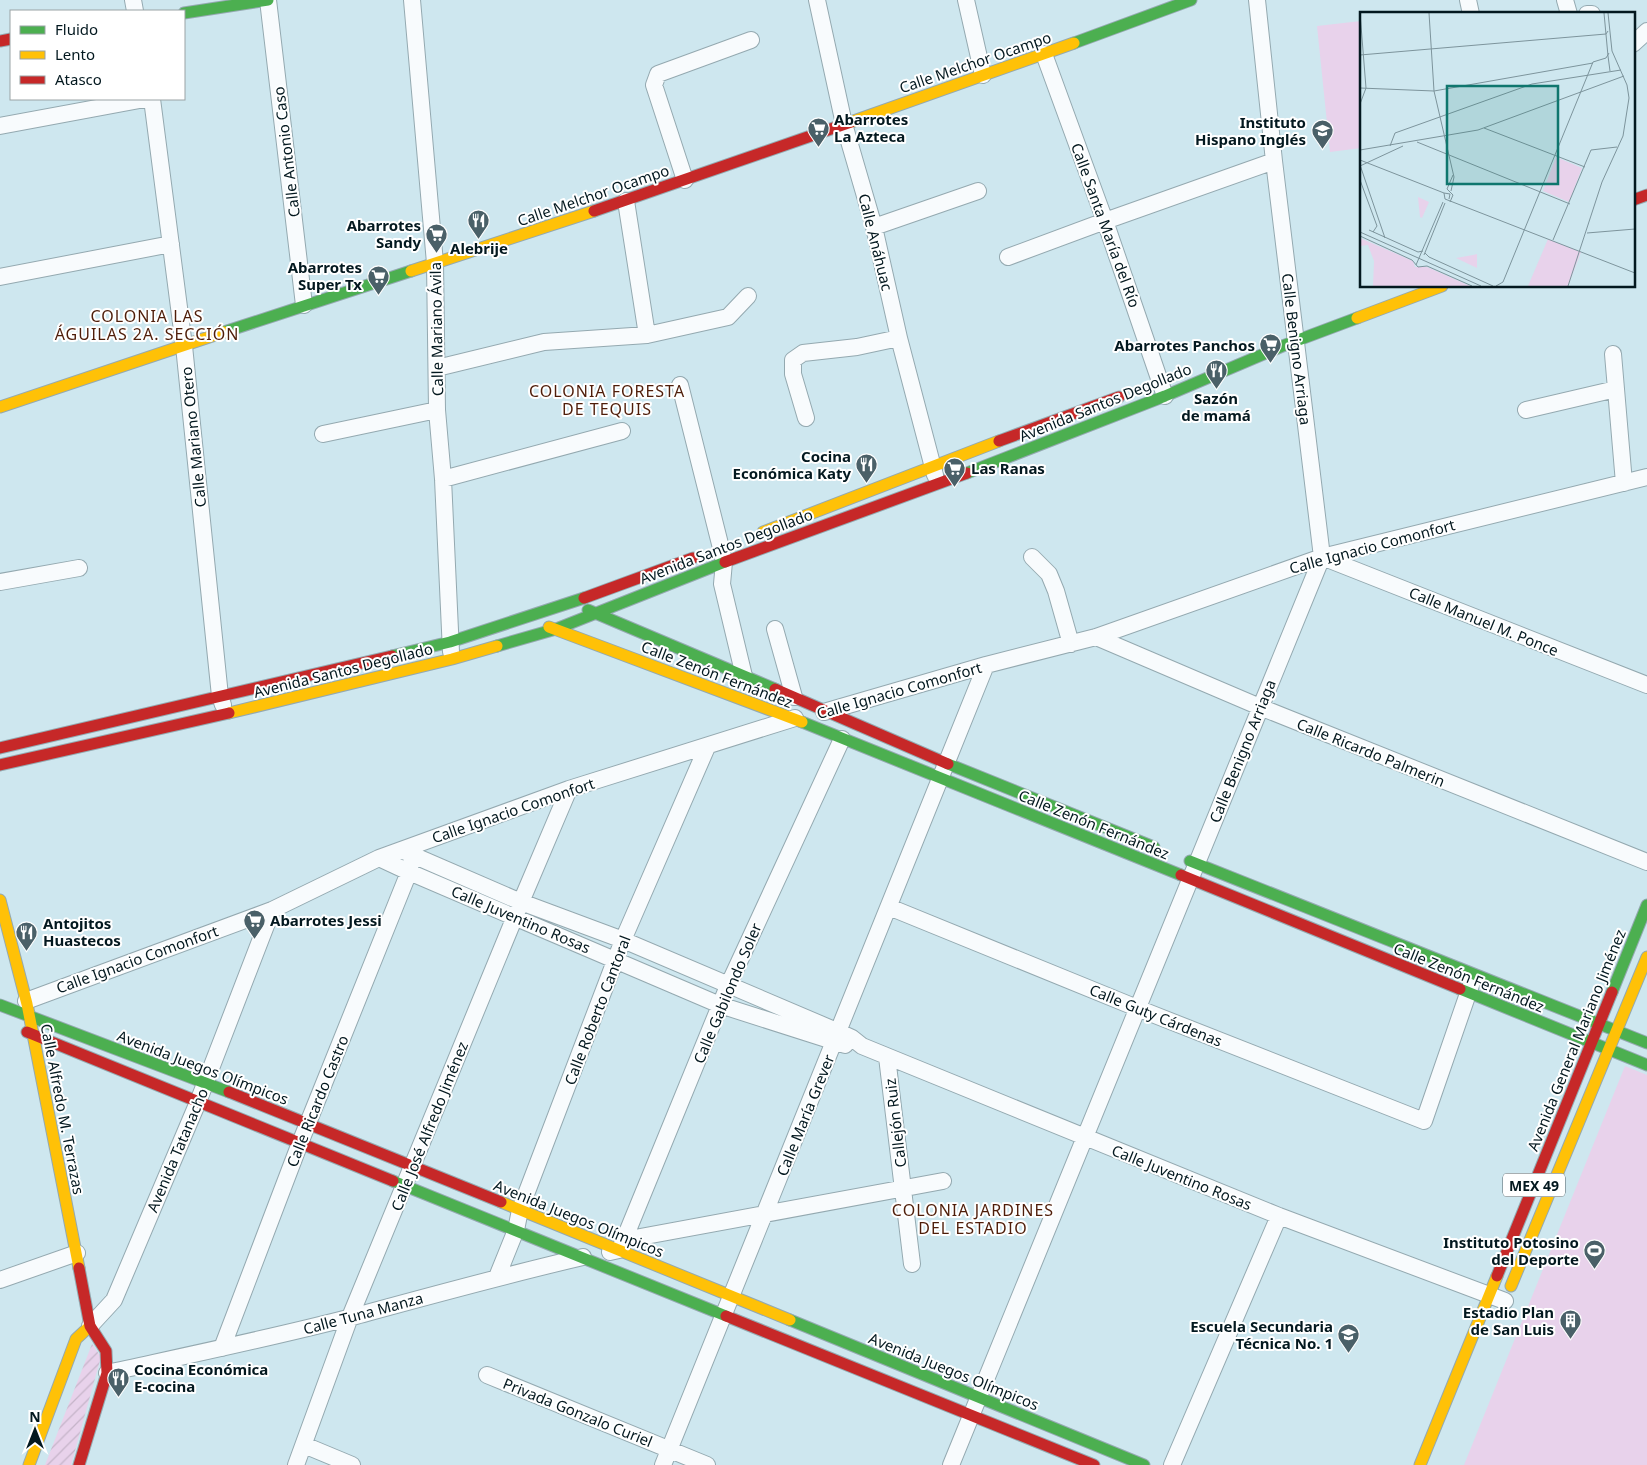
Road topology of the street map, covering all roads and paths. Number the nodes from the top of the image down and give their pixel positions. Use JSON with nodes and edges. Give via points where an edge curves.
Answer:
{"nodes":[{"id":1,"x":268,"y":0,"type":"edge"},
{"id":2,"x":412,"y":0,"type":"edge"},
{"id":3,"x":817,"y":0,"type":"edge"},
{"id":4,"x":966,"y":0,"type":"edge"},
{"id":5,"x":1191,"y":0,"type":"edge"},
{"id":6,"x":1257,"y":0,"type":"edge"},
{"id":7,"x":185,"y":13,"type":"edge"},
{"id":8,"x":1647,"y":32,"type":"edge"},
{"id":9,"x":751,"y":40,"type":"dead end"},
{"id":10,"x":1634,"y":43,"type":"edge"},
{"id":11,"x":1044,"y":54,"type":"junction"},
{"id":12,"x":983,"y":76,"type":"junction"},
{"id":13,"x":140,"y":100,"type":"edge"},
{"id":14,"x":152,"y":100,"type":"edge"},
{"id":15,"x":844,"y":124,"type":"junction"},
{"id":16,"x":0,"y":126,"type":"edge"},
{"id":17,"x":1274,"y":161,"type":"junction"},
{"id":18,"x":685,"y":180,"type":"junction"},
{"id":19,"x":978,"y":191,"type":"dead end"},
{"id":20,"x":1647,"y":194,"type":"edge"},
{"id":21,"x":1634,"y":200,"type":"edge"},
{"id":22,"x":626,"y":201,"type":"junction"},
{"id":23,"x":1105,"y":221,"type":"junction"},
{"id":24,"x":874,"y":227,"type":"junction"},
{"id":25,"x":171,"y":244,"type":"junction"},
{"id":26,"x":1008,"y":257,"type":"dead end"},
{"id":27,"x":435,"y":263,"type":"junction"},
{"id":28,"x":0,"y":277,"type":"edge"},
{"id":29,"x":1435,"y":288,"type":"edge"},
{"id":30,"x":748,"y":296,"type":"dead end"},
{"id":31,"x":304,"y":305,"type":"junction"},
{"id":32,"x":1296,"y":330,"type":"junction"},
{"id":33,"x":647,"y":335,"type":"junction"},
{"id":34,"x":899,"y":338,"type":"junction"},
{"id":35,"x":184,"y":346,"type":"junction"},
{"id":36,"x":1613,"y":354,"type":"dead end"},
{"id":37,"x":437,"y":368,"type":"junction"},
{"id":38,"x":680,"y":385,"type":"dead end"},
{"id":39,"x":1162,"y":385,"type":"junction"},
{"id":40,"x":1616,"y":389,"type":"junction"},
{"id":41,"x":1134,"y":392,"type":"dead end"},
{"id":42,"x":0,"y":406,"type":"edge"},
{"id":43,"x":437,"y":410,"type":"junction"},
{"id":44,"x":1526,"y":410,"type":"dead end"},
{"id":45,"x":806,"y":418,"type":"dead end"},
{"id":46,"x":622,"y":431,"type":"dead end"},
{"id":47,"x":324,"y":434,"type":"dead end"},
{"id":48,"x":932,"y":466,"type":"junction"},
{"id":49,"x":1647,"y":478,"type":"edge"},
{"id":50,"x":443,"y":479,"type":"junction"},
{"id":51,"x":1624,"y":483,"type":"junction"},
{"id":52,"x":938,"y":484,"type":"junction"},
{"id":53,"x":748,"y":537,"type":"dead end"},
{"id":54,"x":717,"y":552,"type":"junction"},
{"id":55,"x":1032,"y":557,"type":"dead end"},
{"id":56,"x":1322,"y":557,"type":"junction"},
{"id":57,"x":79,"y":568,"type":"dead end"},
{"id":58,"x":0,"y":582,"type":"edge"},
{"id":59,"x":571,"y":603,"type":"junction"},
{"id":60,"x":595,"y":613,"type":"junction"},
{"id":61,"x":527,"y":618,"type":"junction"},
{"id":62,"x":556,"y":630,"type":"junction"},
{"id":63,"x":775,"y":630,"type":"dead end"},
{"id":64,"x":1096,"y":637,"type":"junction"},
{"id":65,"x":450,"y":642,"type":"junction"},
{"id":66,"x":1071,"y":644,"type":"junction"},
{"id":67,"x":452,"y":659,"type":"junction"},
{"id":68,"x":986,"y":665,"type":"junction"},
{"id":69,"x":744,"y":676,"type":"junction"},
{"id":70,"x":1647,"y":685,"type":"edge"},
{"id":71,"x":220,"y":696,"type":"junction"},
{"id":72,"x":794,"y":697,"type":"junction"},
{"id":73,"x":1260,"y":707,"type":"junction"},
{"id":74,"x":828,"y":711,"type":"junction"},
{"id":75,"x":227,"y":714,"type":"junction"},
{"id":76,"x":793,"y":719,"type":"junction"},
{"id":77,"x":842,"y":739,"type":"junction"},
{"id":78,"x":707,"y":747,"type":"junction"},
{"id":79,"x":0,"y":748,"type":"edge"},
{"id":80,"x":947,"y":764,"type":"junction"},
{"id":81,"x":0,"y":765,"type":"edge"},
{"id":82,"x":940,"y":779,"type":"junction"},
{"id":83,"x":569,"y":789,"type":"junction"},
{"id":84,"x":407,"y":853,"type":"junction"},
{"id":85,"x":379,"y":858,"type":"junction"},
{"id":86,"x":1647,"y":862,"type":"edge"},
{"id":87,"x":1193,"y":871,"type":"junction"},
{"id":88,"x":409,"y":872,"type":"junction"},
{"id":89,"x":0,"y":900,"type":"edge"},
{"id":90,"x":1647,"y":905,"type":"edge"},
{"id":91,"x":889,"y":907,"type":"junction"},
{"id":92,"x":518,"y":909,"type":"junction"},
{"id":93,"x":272,"y":910,"type":"junction"},
{"id":94,"x":623,"y":940,"type":"junction"},
{"id":95,"x":1647,"y":957,"type":"edge"},
{"id":96,"x":615,"y":959,"type":"junction"},
{"id":97,"x":1474,"y":975,"type":"junction"},
{"id":98,"x":728,"y":986,"type":"junction"},
{"id":99,"x":1469,"y":994,"type":"junction"},
{"id":100,"x":0,"y":1005,"type":"edge"},
{"id":101,"x":720,"y":1005,"type":"junction"},
{"id":102,"x":1137,"y":1008,"type":"junction"},
{"id":103,"x":28,"y":1009,"type":"junction"},
{"id":104,"x":1599,"y":1024,"type":"junction"},
{"id":105,"x":16,"y":1027,"type":"dead end"},
{"id":106,"x":1618,"y":1030,"type":"junction"},
{"id":107,"x":33,"y":1034,"type":"junction"},
{"id":108,"x":836,"y":1037,"type":"junction"},
{"id":109,"x":1591,"y":1043,"type":"junction"},
{"id":110,"x":1647,"y":1043,"type":"edge"},
{"id":111,"x":1610,"y":1050,"type":"junction"},
{"id":112,"x":887,"y":1057,"type":"junction"},
{"id":113,"x":1647,"y":1065,"type":"edge"},
{"id":114,"x":205,"y":1083,"type":"junction"},
{"id":115,"x":198,"y":1102,"type":"junction"},
{"id":116,"x":308,"y":1125,"type":"junction"},
{"id":117,"x":1084,"y":1138,"type":"junction"},
{"id":118,"x":300,"y":1143,"type":"junction"},
{"id":119,"x":412,"y":1167,"type":"junction"},
{"id":120,"x":943,"y":1181,"type":"dead end"},
{"id":121,"x":405,"y":1185,"type":"junction"},
{"id":122,"x":903,"y":1189,"type":"junction"},
{"id":123,"x":520,"y":1210,"type":"junction"},
{"id":124,"x":766,"y":1213,"type":"junction"},
{"id":125,"x":1278,"y":1216,"type":"junction"},
{"id":126,"x":516,"y":1230,"type":"junction"},
{"id":127,"x":622,"y":1245,"type":"junction"},
{"id":128,"x":77,"y":1253,"type":"junction"},
{"id":129,"x":583,"y":1257,"type":"junction"},
{"id":130,"x":912,"y":1264,"type":"dead end"},
{"id":131,"x":497,"y":1277,"type":"junction"},
{"id":132,"x":0,"y":1280,"type":"edge"},
{"id":133,"x":1489,"y":1295,"type":"junction"},
{"id":134,"x":732,"y":1296,"type":"junction"},
{"id":135,"x":1503,"y":1306,"type":"joint"},
{"id":136,"x":725,"y":1314,"type":"junction"},
{"id":137,"x":350,"y":1317,"type":"junction"},
{"id":138,"x":90,"y":1326,"type":"junction"},
{"id":139,"x":222,"y":1348,"type":"junction"},
{"id":140,"x":107,"y":1373,"type":"junction"},
{"id":141,"x":487,"y":1375,"type":"dead end"},
{"id":142,"x":978,"y":1397,"type":"junction"},
{"id":143,"x":971,"y":1415,"type":"junction"},
{"id":144,"x":304,"y":1446,"type":"junction"},
{"id":145,"x":666,"y":1457,"type":"edge"},
{"id":146,"x":29,"y":1465,"type":"edge"},
{"id":147,"x":78,"y":1465,"type":"edge"},
{"id":148,"x":296,"y":1465,"type":"edge"},
{"id":149,"x":352,"y":1465,"type":"edge"},
{"id":150,"x":707,"y":1465,"type":"edge"},
{"id":151,"x":951,"y":1465,"type":"edge"},
{"id":152,"x":1094,"y":1465,"type":"edge"},
{"id":153,"x":1144,"y":1465,"type":"edge"},
{"id":154,"x":1172,"y":1465,"type":"edge"},
{"id":155,"x":1420,"y":1465,"type":"edge"}],
"edges":[{"from":1,"to":7,"type":"street"},
{"from":1,"to":31,"type":"street","name":"Calle Antonio Caso"},
{"from":2,"to":27,"type":"street","name":"Calle Mariano Ávila"},
{"from":3,"to":15,"type":"street","name":"Calle Anáhuac"},
{"from":4,"to":12,"type":"street"},
{"from":5,"to":11,"type":"street","name":"Calle Melchor Ocampo"},
{"from":6,"to":17,"type":"street","name":"Calle Benigno Arriaga"},
{"from":8,"to":10,"type":"street"},
{"from":9,"to":18,"type":"street","via":[[658,74],[654,85]]},
{"from":11,"to":12,"type":"street","name":"Calle Melchor Ocampo"},
{"from":11,"to":23,"type":"street","name":"Calle Santa María del Río"},
{"from":12,"to":15,"type":"street","name":"Calle Melchor Ocampo"},
{"from":13,"to":16,"type":"street"},
{"from":14,"to":25,"type":"street","name":"Calle Mariano Otero"},
{"from":15,"to":18,"type":"street","name":"Calle Melchor Ocampo"},
{"from":15,"to":24,"type":"street","name":"Calle Anáhuac"},
{"from":17,"to":23,"type":"street"},
{"from":17,"to":32,"type":"street","name":"Calle Benigno Arriaga"},
{"from":18,"to":22,"type":"street","name":"Calle Melchor Ocampo"},
{"from":19,"to":24,"type":"street"},
{"from":20,"to":21,"type":"street"},
{"from":22,"to":27,"type":"street","name":"Calle Melchor Ocampo"},
{"from":22,"to":33,"type":"street"},
{"from":23,"to":26,"type":"street"},
{"from":23,"to":39,"type":"street","name":"Calle Santa María del Río"},
{"from":24,"to":34,"type":"street","name":"Calle Anáhuac"},
{"from":25,"to":28,"type":"street"},
{"from":25,"to":35,"type":"street","name":"Calle Mariano Otero"},
{"from":27,"to":31,"type":"street","name":"Calle Melchor Ocampo"},
{"from":27,"to":37,"type":"street","name":"Calle Mariano Ávila"},
{"from":29,"to":32,"type":"street","name":"Avenida Santos Degollado"},
{"from":30,"to":33,"type":"street","via":[[728,317]]},
{"from":31,"to":35,"type":"street","name":"Calle Melchor Ocampo"},
{"from":32,"to":39,"type":"street","name":"Avenida Santos Degollado"},
{"from":32,"to":56,"type":"street","name":"Calle Benigno Arriaga"},
{"from":33,"to":37,"type":"street","via":[[544,342]]},
{"from":34,"to":45,"type":"street","via":[[803,353],[793,360],[793,374]]},
{"from":34,"to":48,"type":"street","name":"Calle Anáhuac"},
{"from":35,"to":42,"type":"street","name":"Calle Melchor Ocampo"},
{"from":35,"to":71,"type":"street","name":"Calle Mariano Otero"},
{"from":36,"to":40,"type":"street"},
{"from":37,"to":43,"type":"street","name":"Calle Mariano Ávila"},
{"from":38,"to":54,"type":"street"},
{"from":39,"to":52,"type":"street","name":"Avenida Santos Degollado"},
{"from":40,"to":44,"type":"street"},
{"from":40,"to":51,"type":"street"},
{"from":41,"to":48,"type":"street","name":"Avenida Santos Degollado"},
{"from":43,"to":47,"type":"street"},
{"from":43,"to":50,"type":"street","name":"Calle Mariano Ávila"},
{"from":46,"to":50,"type":"street"},
{"from":48,"to":52,"type":"street","name":"Calle Anáhuac"},
{"from":48,"to":53,"type":"street","name":"Avenida Santos Degollado"},
{"from":49,"to":51,"type":"street","name":"Calle Ignacio Comonfort"},
{"from":50,"to":65,"type":"street","name":"Calle Mariano Ávila"},
{"from":51,"to":56,"type":"street","name":"Calle Ignacio Comonfort"},
{"from":52,"to":54,"type":"street","name":"Avenida Santos Degollado"},
{"from":54,"to":59,"type":"street","name":"Avenida Santos Degollado"},
{"from":54,"to":60,"type":"street","name":"Avenida Santos Degollado"},
{"from":54,"to":69,"type":"street"},
{"from":55,"to":66,"type":"street","via":[[1049,574]]},
{"from":56,"to":64,"type":"street","name":"Calle Ignacio Comonfort"},
{"from":56,"to":70,"type":"street","name":"Calle Manuel M. Ponce"},
{"from":56,"to":73,"type":"street","name":"Calle Benigno Arriaga"},
{"from":57,"to":58,"type":"street"},
{"from":59,"to":60,"type":"street","name":"Calle Zenón Fernández"},
{"from":59,"to":61,"type":"street","name":"Avenida Santos Degollado"},
{"from":60,"to":62,"type":"street","name":"Avenida Santos Degollado"},
{"from":60,"to":69,"type":"street","name":"Calle Zenón Fernández"},
{"from":61,"to":62,"type":"street","name":"Calle Zenón Fernández"},
{"from":61,"to":65,"type":"street","name":"Avenida Santos Degollado"},
{"from":62,"to":67,"type":"street","name":"Avenida Santos Degollado"},
{"from":62,"to":76,"type":"street","name":"Calle Zenón Fernández"},
{"from":63,"to":72,"type":"street"},
{"from":64,"to":66,"type":"street","name":"Calle Ignacio Comonfort"},
{"from":64,"to":73,"type":"street","name":"Calle Ricardo Palmerin"},
{"from":65,"to":67,"type":"street","name":"Calle Mariano Ávila"},
{"from":65,"to":71,"type":"street","name":"Avenida Santos Degollado"},
{"from":66,"to":68,"type":"street","name":"Calle Ignacio Comonfort"},
{"from":67,"to":75,"type":"street","name":"Avenida Santos Degollado"},
{"from":68,"to":74,"type":"street","name":"Calle Ignacio Comonfort"},
{"from":68,"to":80,"type":"street","name":"Calle María Grever"},
{"from":69,"to":72,"type":"street","name":"Calle Zenón Fernández"},
{"from":71,"to":75,"type":"street","name":"Calle Mariano Otero"},
{"from":71,"to":79,"type":"street","name":"Avenida Santos Degollado"},
{"from":72,"to":74,"type":"street","name":"Calle Zenón Fernández"},
{"from":73,"to":86,"type":"street","name":"Calle Ricardo Palmerin"},
{"from":73,"to":87,"type":"street","name":"Calle Benigno Arriaga"},
{"from":74,"to":76,"type":"street","name":"Calle Ignacio Comonfort"},
{"from":74,"to":80,"type":"street","name":"Calle Zenón Fernández"},
{"from":75,"to":81,"type":"street","name":"Avenida Santos Degollado"},
{"from":76,"to":77,"type":"street","name":"Calle Zenón Fernández"},
{"from":76,"to":78,"type":"street","name":"Calle Ignacio Comonfort"},
{"from":77,"to":82,"type":"street","name":"Calle Zenón Fernández"},
{"from":77,"to":98,"type":"street","name":"Calle Gabilondo Soler"},
{"from":78,"to":83,"type":"street","name":"Calle Ignacio Comonfort"},
{"from":78,"to":94,"type":"street","name":"Calle Roberto Cantoral"},
{"from":80,"to":82,"type":"street","name":"Calle María Grever"},
{"from":80,"to":87,"type":"street","name":"Calle Zenón Fernández","via":[[1173,855]]},
{"from":82,"to":87,"type":"street","name":"Calle Zenón Fernández"},
{"from":82,"to":91,"type":"street","name":"Calle María Grever"},
{"from":83,"to":84,"type":"street","name":"Calle Ignacio Comonfort"},
{"from":83,"to":92,"type":"street","name":"Calle José Alfredo Jiménez"},
{"from":84,"to":85,"type":"street","name":"Calle Ignacio Comonfort"},
{"from":84,"to":88,"type":"street","name":"Calle Ricardo Castro"},
{"from":84,"to":92,"type":"street","name":"Calle Juventino Rosas"},
{"from":85,"to":88,"type":"street","name":"Calle Juventino Rosas"},
{"from":85,"to":93,"type":"street","name":"Calle Ignacio Comonfort"},
{"from":87,"to":97,"type":"street","name":"Calle Zenón Fernández"},
{"from":87,"to":99,"type":"street","name":"Calle Zenón Fernández"},
{"from":87,"to":102,"type":"street","name":"Calle Benigno Arriaga"},
{"from":88,"to":92,"type":"street","name":"Calle Juventino Rosas"},
{"from":88,"to":116,"type":"street","name":"Calle Ricardo Castro"},
{"from":89,"to":103,"type":"street","name":"Calle Alfredo M. Terrazas"},
{"from":90,"to":104,"type":"street","name":"Avenida General Mariano Jiménez","number":"MEX 49"},
{"from":91,"to":102,"type":"street","name":"Calle Guty Cárdenas"},
{"from":91,"to":108,"type":"street","name":"Calle María Grever"},
{"from":92,"to":94,"type":"street","name":"Calle Juventino Rosas"},
{"from":92,"to":96,"type":"street","name":"Calle Juventino Rosas"},
{"from":92,"to":119,"type":"street","name":"Calle José Alfredo Jiménez"},
{"from":93,"to":103,"type":"street","name":"Calle Ignacio Comonfort"},
{"from":93,"to":114,"type":"street","name":"Avenida Tatanacho"},
{"from":94,"to":96,"type":"street","name":"Calle Roberto Cantoral"},
{"from":94,"to":98,"type":"street","name":"Calle Juventino Rosas"},
{"from":95,"to":106,"type":"street","number":"MEX 49"},
{"from":96,"to":101,"type":"street","name":"Calle Juventino Rosas"},
{"from":96,"to":123,"type":"street","name":"Calle Roberto Cantoral"},
{"from":97,"to":99,"type":"street"},
{"from":97,"to":104,"type":"street","name":"Calle Zenón Fernández"},
{"from":98,"to":101,"type":"street","name":"Calle Gabilondo Soler"},
{"from":98,"to":108,"type":"street","name":"Calle Juventino Rosas"},
{"from":99,"to":102,"type":"street","name":"Calle Guty Cárdenas","via":[[1424,1121]]},
{"from":99,"to":109,"type":"street","name":"Calle Zenón Fernández"},
{"from":100,"to":103,"type":"street","name":"Avenida Juegos Olímpicos"},
{"from":101,"to":108,"type":"street","name":"Calle Juventino Rosas"},
{"from":101,"to":127,"type":"street","name":"Calle Gabilondo Soler"},
{"from":102,"to":117,"type":"street","name":"Calle Benigno Arriaga"},
{"from":103,"to":107,"type":"street","name":"Calle Alfredo M. Terrazas"},
{"from":103,"to":114,"type":"street","name":"Avenida Juegos Olímpicos"},
{"from":104,"to":106,"type":"street","name":"Calle Zenón Fernández"},
{"from":104,"to":109,"type":"street","name":"Avenida General Mariano Jiménez","number":"MEX 49"},
{"from":105,"to":107,"type":"street"},
{"from":106,"to":110,"type":"street","name":"Calle Zenón Fernández"},
{"from":106,"to":111,"type":"street","number":"MEX 49"},
{"from":107,"to":115,"type":"street"},
{"from":107,"to":128,"type":"street","name":"Calle Alfredo M. Terrazas"},
{"from":108,"to":112,"type":"street","name":"Calle Juventino Rosas"},
{"from":108,"to":124,"type":"street","name":"Calle María Grever"},
{"from":109,"to":111,"type":"street","name":"Calle Zenón Fernández"},
{"from":109,"to":133,"type":"street","name":"Avenida General Mariano Jiménez","number":"MEX 49"},
{"from":111,"to":113,"type":"street","name":"Calle Zenón Fernández"},
{"from":111,"to":135,"type":"street","number":"MEX 49"},
{"from":112,"to":117,"type":"street","name":"Calle Juventino Rosas"},
{"from":112,"to":122,"type":"street","name":"Callejón Ruiz"},
{"from":114,"to":115,"type":"street","name":"Avenida Tatanacho"},
{"from":114,"to":116,"type":"street","name":"Avenida Juegos Olímpicos"},
{"from":115,"to":118,"type":"street"},
{"from":115,"to":138,"type":"street","name":"Avenida Tatanacho","via":[[114,1300]]},
{"from":116,"to":118,"type":"street","name":"Calle Ricardo Castro"},
{"from":116,"to":119,"type":"street","name":"Avenida Juegos Olímpicos"},
{"from":117,"to":125,"type":"street","name":"Calle Juventino Rosas"},
{"from":117,"to":142,"type":"street","name":"Calle Benigno Arriaga"},
{"from":118,"to":121,"type":"street"},
{"from":118,"to":139,"type":"street","name":"Calle Ricardo Castro"},
{"from":119,"to":121,"type":"street","name":"Calle José Alfredo Jiménez"},
{"from":119,"to":123,"type":"street","name":"Avenida Juegos Olímpicos"},
{"from":120,"to":122,"type":"street","name":"Calle Tuna Manza"},
{"from":121,"to":126,"type":"street"},
{"from":121,"to":137,"type":"street","name":"Calle José Alfredo Jiménez"},
{"from":122,"to":124,"type":"street","name":"Calle Tuna Manza"},
{"from":122,"to":130,"type":"street","name":"Callejón Ruiz"},
{"from":123,"to":126,"type":"street","name":"Calle Roberto Cantoral"},
{"from":123,"to":127,"type":"street","name":"Avenida Juegos Olímpicos"},
{"from":124,"to":127,"type":"street","name":"Calle Tuna Manza"},
{"from":124,"to":134,"type":"street","name":"Calle María Grever"},
{"from":125,"to":133,"type":"street","name":"Calle Juventino Rosas"},
{"from":125,"to":154,"type":"street"},
{"from":126,"to":129,"type":"street"},
{"from":126,"to":131,"type":"street","name":"Calle Roberto Cantoral"},
{"from":127,"to":129,"type":"street","name":"Calle Tuna Manza"},
{"from":127,"to":134,"type":"street","name":"Avenida Juegos Olímpicos"},
{"from":128,"to":132,"type":"street"},
{"from":128,"to":138,"type":"street","name":"Calle Alfredo M. Terrazas"},
{"from":129,"to":131,"type":"street","name":"Calle Tuna Manza"},
{"from":129,"to":136,"type":"street"},
{"from":131,"to":137,"type":"street","name":"Calle Tuna Manza"},
{"from":133,"to":135,"type":"street","name":"Calle Juventino Rosas"},
{"from":133,"to":155,"type":"street","name":"Avenida General Mariano Jiménez","number":"MEX 49"},
{"from":134,"to":136,"type":"street","name":"Calle María Grever"},
{"from":134,"to":142,"type":"street","name":"Avenida Juegos Olímpicos"},
{"from":136,"to":143,"type":"street"},
{"from":136,"to":145,"type":"street","name":"Calle María Grever"},
{"from":137,"to":139,"type":"street","name":"Calle Tuna Manza"},
{"from":137,"to":144,"type":"street","name":"Calle José Alfredo Jiménez"},
{"from":138,"to":140,"type":"street","via":[[106,1351]]},
{"from":138,"to":146,"type":"street","name":"Avenida Tatanacho","via":[[76,1339]]},
{"from":139,"to":140,"type":"street","name":"Calle Tuna Manza"},
{"from":140,"to":147,"type":"street"},
{"from":141,"to":145,"type":"street","name":"Privada Gonzalo Curiel"},
{"from":142,"to":143,"type":"street","name":"Calle Benigno Arriaga"},
{"from":142,"to":153,"type":"street","name":"Avenida Juegos Olímpicos"},
{"from":143,"to":151,"type":"street","name":"Calle Benigno Arriaga"},
{"from":143,"to":152,"type":"street"},
{"from":144,"to":148,"type":"street","name":"Calle José Alfredo Jiménez"},
{"from":144,"to":149,"type":"street"},
{"from":145,"to":150,"type":"street","name":"Privada Gonzalo Curiel"}]}
